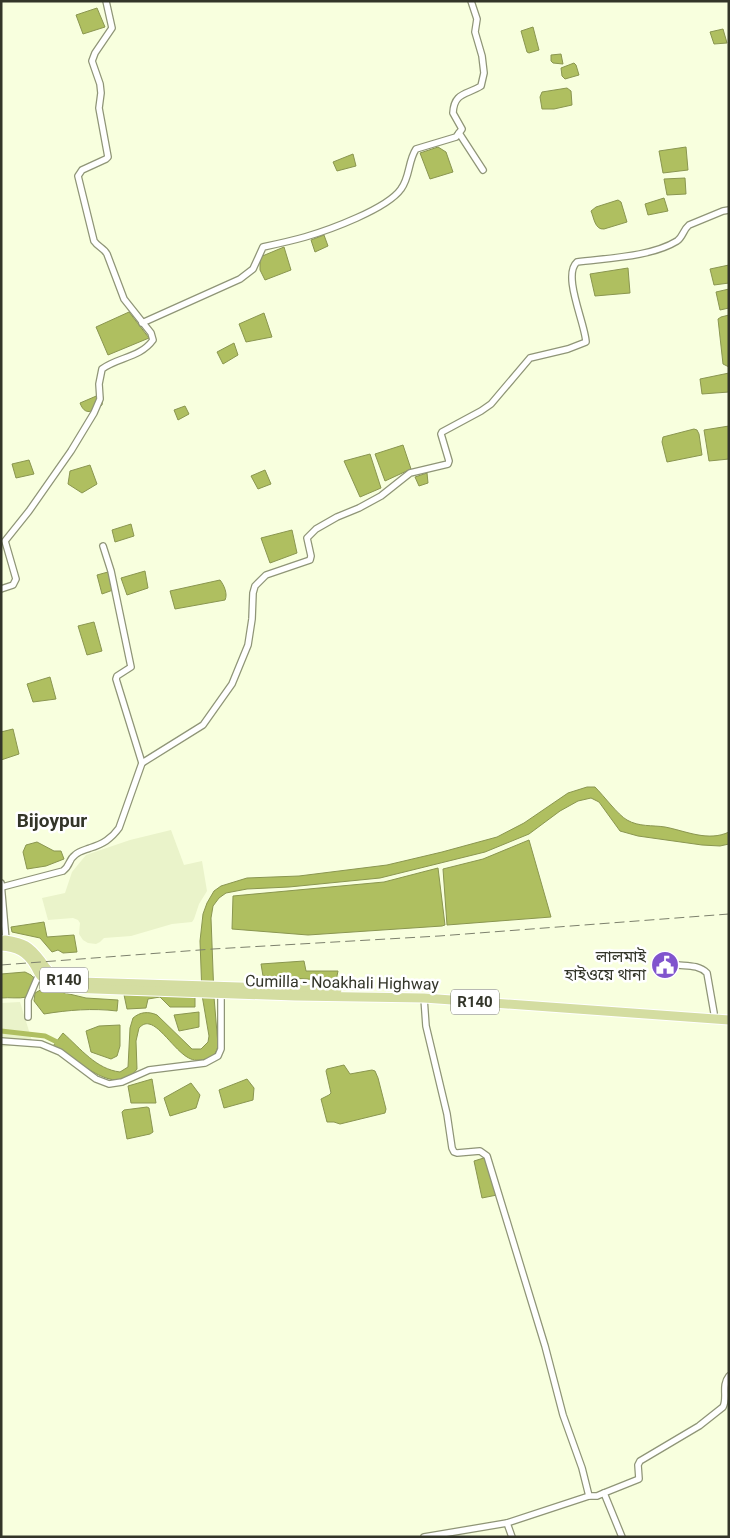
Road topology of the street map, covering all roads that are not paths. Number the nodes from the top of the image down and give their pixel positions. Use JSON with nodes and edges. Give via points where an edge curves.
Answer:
{"nodes":[{"id":1,"x":106,"y":1,"type":"edge"},
{"id":2,"x":471,"y":1,"type":"edge"},
{"id":3,"x":460,"y":132,"type":"junction"},
{"id":4,"x":483,"y":170,"type":"dead end"},
{"id":5,"x":729,"y":210,"type":"edge"},
{"id":6,"x":142,"y":323,"type":"junction"},
{"id":7,"x":103,"y":546,"type":"dead end"},
{"id":8,"x":1,"y":590,"type":"edge"},
{"id":9,"x":142,"y":763,"type":"junction"},
{"id":10,"x":2,"y":885,"type":"edge"},
{"id":11,"x":5,"y":943,"type":"edge"},
{"id":12,"x":678,"y":965,"type":"dead end"},
{"id":13,"x":39,"y":974,"type":"junction"},
{"id":14,"x":136,"y":987,"type":"junction"},
{"id":15,"x":221,"y":990,"type":"junction"},
{"id":16,"x":424,"y":998,"type":"junction"},
{"id":17,"x":485,"y":1000,"type":"junction"},
{"id":18,"x":714,"y":1013,"type":"junction"},
{"id":19,"x":729,"y":1014,"type":"edge"},
{"id":20,"x":28,"y":1017,"type":"dead end"},
{"id":21,"x":729,"y":1020,"type":"edge"},
{"id":22,"x":1,"y":1041,"type":"edge"},
{"id":23,"x":729,"y":1376,"type":"edge"},
{"id":24,"x":604,"y":1493,"type":"junction"},
{"id":25,"x":589,"y":1496,"type":"junction"},
{"id":26,"x":507,"y":1523,"type":"junction"},
{"id":27,"x":424,"y":1537,"type":"edge"},
{"id":28,"x":512,"y":1537,"type":"edge"},
{"id":29,"x":622,"y":1537,"type":"edge"}],
"edges":[{"from":1,"to":6,"type":"street","via":[[112,28],[92,60],[100,84],[99,108],[108,157],[82,170],[78,176],[94,241],[105,250],[124,299]]},
{"from":2,"to":3,"type":"street","via":[[477,19],[475,32],[484,73],[481,86],[456,99],[453,113],[462,129]]},
{"from":3,"to":4,"type":"street"},
{"from":3,"to":6,"type":"street","via":[[456,137],[416,149],[407,180],[397,194],[384,203],[305,237],[263,247],[253,269],[240,279]]},
{"from":5,"to":9,"type":"street","via":[[689,226],[679,240],[667,245],[638,254],[577,262],[572,272],[586,342],[530,358],[491,404],[442,432],[448,464],[410,473],[381,496],[316,529],[307,538],[310,560],[260,580],[253,593],[248,645],[232,684],[203,725]]},
{"from":6,"to":8,"type":"street","via":[[151,333],[152,342],[141,352],[102,370],[100,400],[94,413],[71,451],[5,541],[16,579],[14,585]]},
{"from":7,"to":9,"type":"street","via":[[112,571],[131,667],[116,679]]},
{"from":9,"to":10,"type":"street","via":[[119,828],[112,837],[75,855],[63,871]]},
{"from":10,"to":11,"type":"street"},
{"from":11,"to":13,"type":"main road","number":"R140","via":[[25,953]]},
{"from":11,"to":14,"type":"main road","number":"R140","via":[[22,943],[30,948],[48,971],[62,979]]},
{"from":12,"to":18,"type":"street","via":[[696,967],[707,973]]},
{"from":13,"to":14,"type":"main road","number":"R140","via":[[67,988]]},
{"from":13,"to":20,"type":"street","via":[[28,1000]]},
{"from":14,"to":15,"type":"main road","name":"Cumilla - Noakhali Highway","number":"R140"},
{"from":15,"to":16,"type":"main road","name":"Cumilla - Noakhali Highway","number":"R140"},
{"from":15,"to":17,"type":"main road","number":"R140","via":[[424,992]]},
{"from":15,"to":22,"type":"street","via":[[221,1049],[218,1056],[205,1063],[150,1070],[109,1084],[96,1079],[60,1052],[41,1044]]},
{"from":16,"to":17,"type":"main road","name":"Cumilla - Noakhali Highway","number":"R140"},
{"from":16,"to":25,"type":"street","via":[[426,1026],[452,1148],[457,1153],[480,1150],[488,1156]]},
{"from":17,"to":18,"type":"main road","number":"R140"},
{"from":17,"to":21,"type":"main road","name":"Cumilla - Noakhali Highway","number":"R140"},
{"from":18,"to":19,"type":"main road","number":"R140"},
{"from":23,"to":24,"type":"street","via":[[724,1383],[723,1407],[699,1426],[640,1461],[639,1479]]},
{"from":24,"to":25,"type":"street"},
{"from":24,"to":29,"type":"street"},
{"from":25,"to":26,"type":"street"},
{"from":26,"to":27,"type":"street"},
{"from":26,"to":28,"type":"street"}]}
